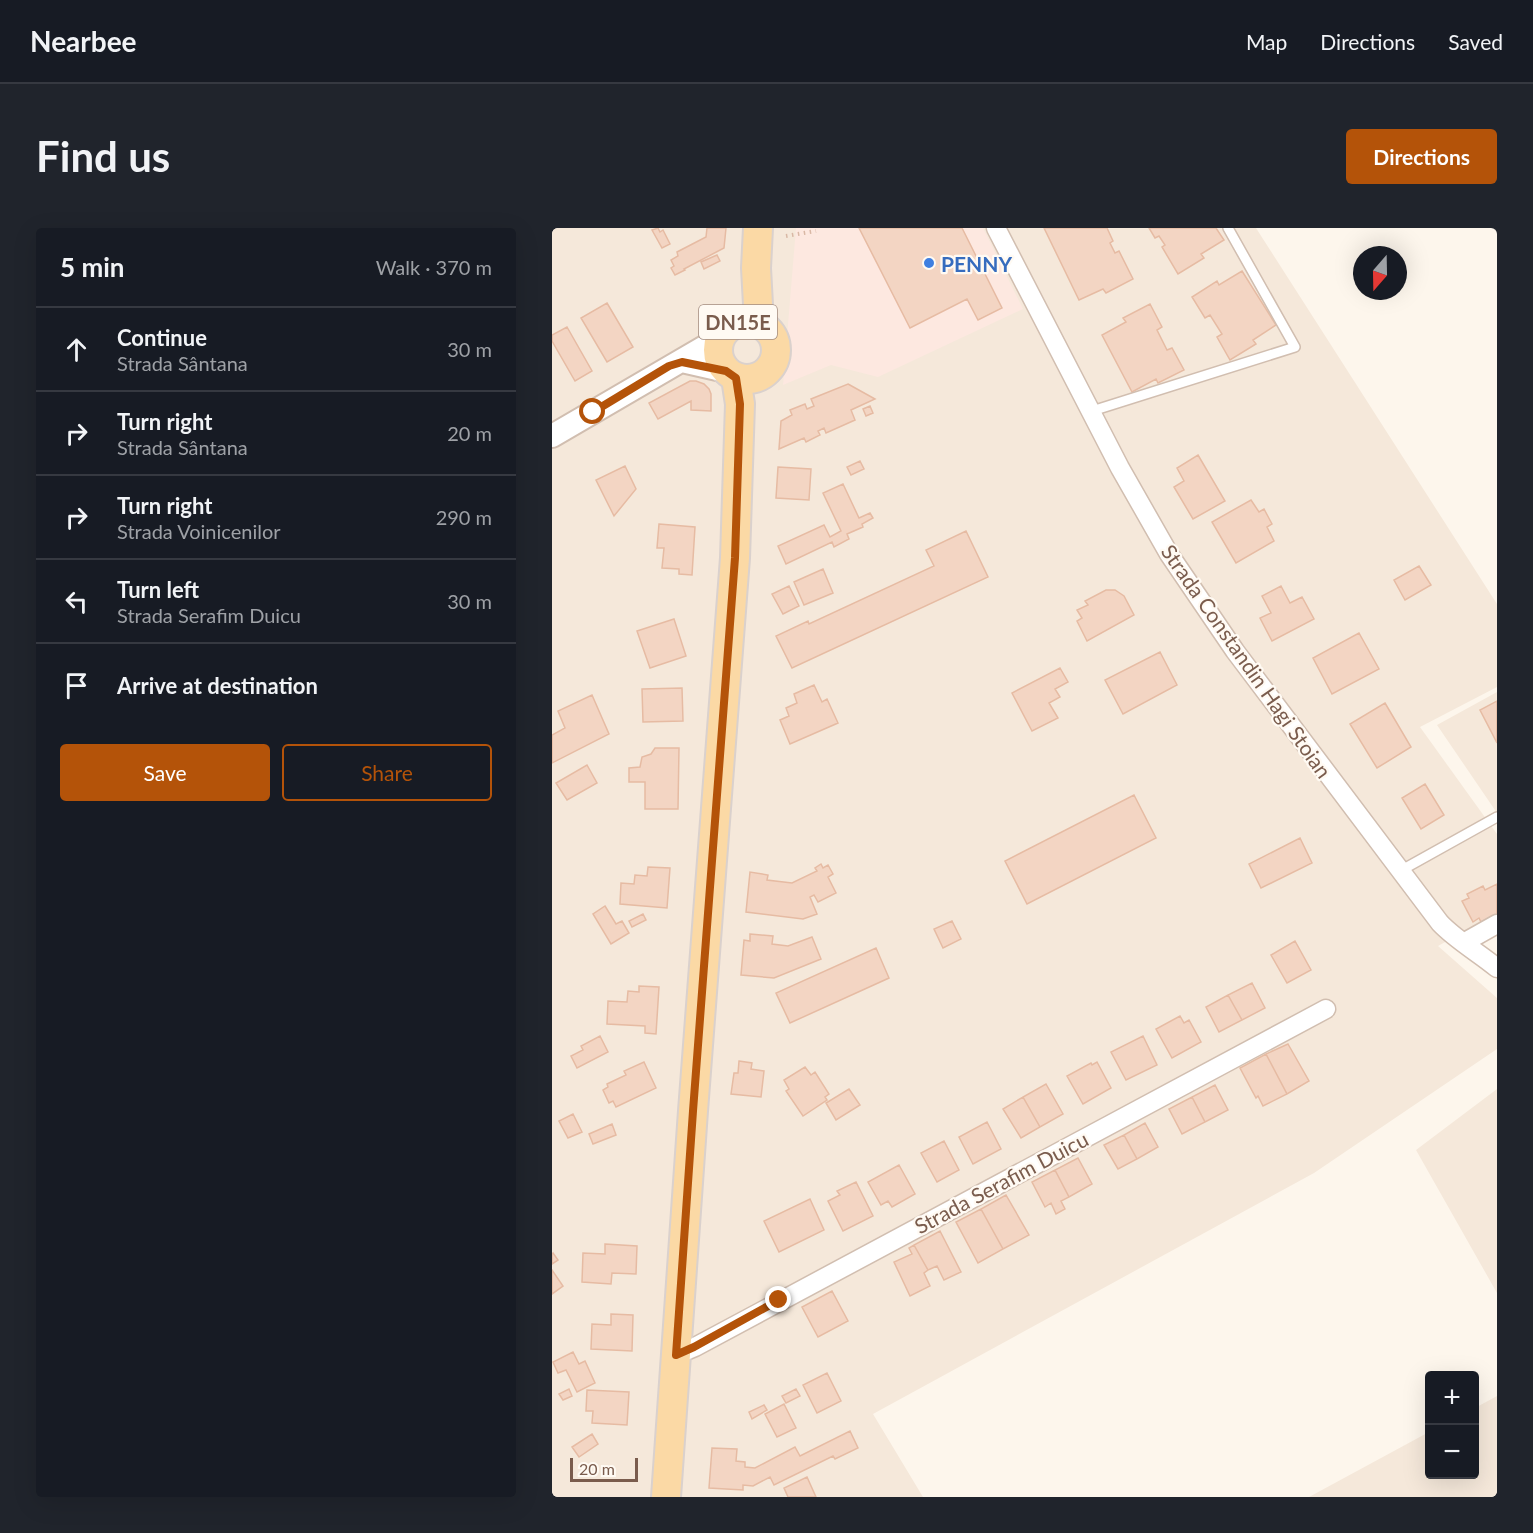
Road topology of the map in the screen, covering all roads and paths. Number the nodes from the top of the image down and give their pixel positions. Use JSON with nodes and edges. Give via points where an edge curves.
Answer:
{"nodes":[{"id":1,"x":758,"y":228,"type":"edge"},
{"id":2,"x":996,"y":228,"type":"edge"},
{"id":3,"x":1227,"y":228,"type":"edge"},
{"id":4,"x":816,"y":231,"type":"dead end"},
{"id":5,"x":786,"y":236,"type":"dead end"},
{"id":6,"x":740,"y":327,"type":"junction"},
{"id":7,"x":682,"y":362,"type":"junction"},
{"id":8,"x":739,"y":383,"type":"junction"},
{"id":9,"x":1092,"y":411,"type":"junction"},
{"id":10,"x":552,"y":436,"type":"edge"},
{"id":11,"x":1497,"y":817,"type":"edge"},
{"id":12,"x":1400,"y":871,"type":"junction"},
{"id":13,"x":1497,"y":924,"type":"edge"},
{"id":14,"x":1465,"y":942,"type":"junction"},
{"id":15,"x":1497,"y":968,"type":"edge"},
{"id":16,"x":1326,"y":1009,"type":"dead end"},
{"id":17,"x":676,"y":1355,"type":"junction"},
{"id":18,"x":666,"y":1497,"type":"edge"}],
"edges":[{"from":1,"to":6,"type":"main road","number":"DN15E","via":[[756,268]]},
{"from":2,"to":9,"type":"street","name":"Strada Constandin Hagi Stoian"},
{"from":3,"to":9,"type":"lane","via":[[1295,347]]},
{"from":4,"to":5,"type":"path"},
{"from":6,"to":7,"type":"street"},
{"from":6,"to":8,"type":"main road","number":"DN15E","via":[[718,356]]},
{"from":6,"to":8,"type":"main road","number":"DN15E","via":[[768,329],[777,347],[776,357],[765,375]]},
{"from":7,"to":8,"type":"street"},
{"from":7,"to":10,"type":"street"},
{"from":8,"to":17,"type":"main road","number":"DN15E","via":[[735,558]]},
{"from":9,"to":12,"type":"street","name":"Strada Constandin Hagi Stoian","via":[[1170,554],[1235,651]]},
{"from":11,"to":12,"type":"lane"},
{"from":12,"to":14,"type":"street","name":"Strada Constandin Hagi Stoian","via":[[1440,923]]},
{"from":13,"to":14,"type":"street"},
{"from":14,"to":15,"type":"street","name":"Strada Constandin Hagi Stoian"},
{"from":16,"to":17,"type":"street","name":"Strada Serafim Duicu"},
{"from":17,"to":18,"type":"main road","number":"DN15E"}]}
